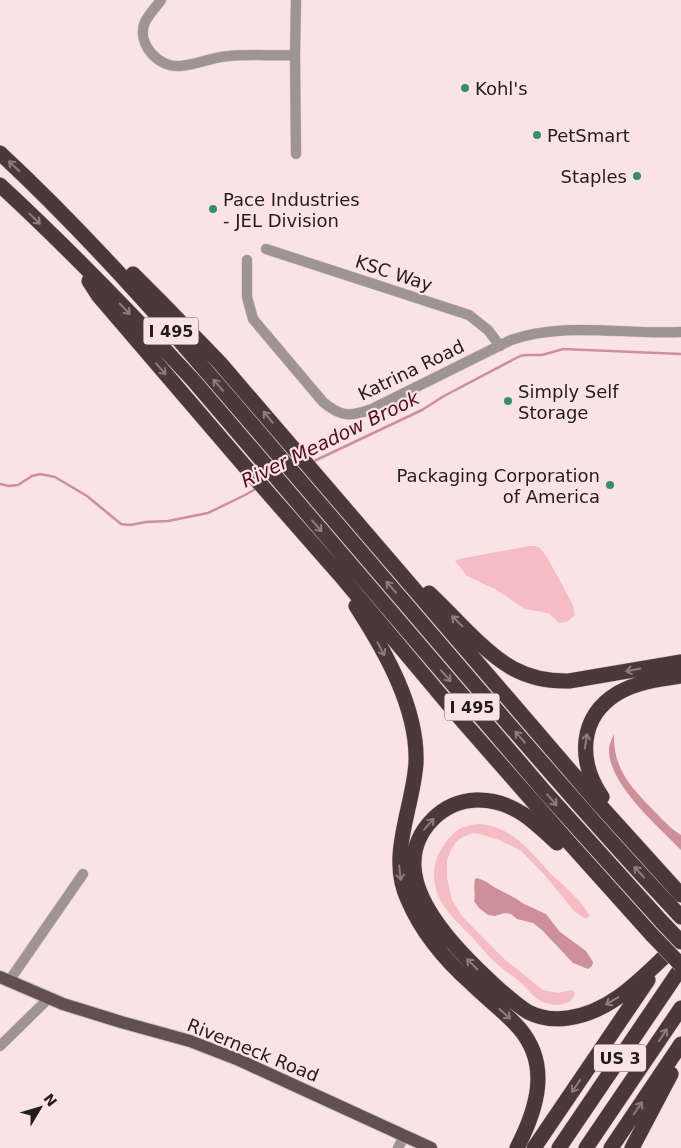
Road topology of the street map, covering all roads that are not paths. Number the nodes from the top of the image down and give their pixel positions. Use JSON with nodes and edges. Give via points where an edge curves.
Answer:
{"nodes":[{"id":1,"x":161,"y":0,"type":"edge"},
{"id":2,"x":296,"y":0,"type":"edge"},
{"id":3,"x":295,"y":55,"type":"junction"},
{"id":4,"x":0,"y":153,"type":"edge"},
{"id":5,"x":296,"y":154,"type":"dead end"},
{"id":6,"x":0,"y":185,"type":"edge"},
{"id":7,"x":53,"y":204,"type":"junction"},
{"id":8,"x":266,"y":249,"type":"dead end"},
{"id":9,"x":247,"y":260,"type":"dead end"},
{"id":10,"x":79,"y":262,"type":"junction"},
{"id":11,"x":681,"y":332,"type":"edge"},
{"id":12,"x":500,"y":346,"type":"junction"},
{"id":13,"x":347,"y":510,"type":"junction"},
{"id":14,"x":340,"y":575,"type":"junction"},
{"id":15,"x":681,"y":662,"type":"edge"},
{"id":16,"x":681,"y":676,"type":"edge"},
{"id":17,"x":647,"y":858,"type":"junction"},
{"id":18,"x":83,"y":874,"type":"dead end"},
{"id":19,"x":678,"y":904,"type":"edge"},
{"id":20,"x":681,"y":932,"type":"edge"},
{"id":21,"x":652,"y":935,"type":"junction"},
{"id":22,"x":681,"y":942,"type":"edge"},
{"id":23,"x":663,"y":958,"type":"junction"},
{"id":24,"x":681,"y":966,"type":"edge"},
{"id":25,"x":4,"y":979,"type":"edge"},
{"id":26,"x":49,"y":998,"type":"junction"},
{"id":27,"x":681,"y":1008,"type":"edge"},
{"id":28,"x":681,"y":1044,"type":"edge"},
{"id":29,"x":0,"y":1046,"type":"edge"},
{"id":30,"x":681,"y":1055,"type":"edge"},
{"id":31,"x":404,"y":1136,"type":"junction"},
{"id":32,"x":398,"y":1148,"type":"edge"},
{"id":33,"x":431,"y":1148,"type":"edge"},
{"id":34,"x":517,"y":1148,"type":"edge"},
{"id":35,"x":534,"y":1148,"type":"edge"},
{"id":36,"x":559,"y":1148,"type":"edge"},
{"id":37,"x":586,"y":1148,"type":"edge"},
{"id":38,"x":610,"y":1148,"type":"edge"},
{"id":39,"x":632,"y":1148,"type":"edge"}],
"edges":[{"from":1,"to":3,"type":"street","via":[[145,23],[143,34],[149,50],[166,65],[178,67],[230,56]]},
{"from":2,"to":3,"type":"street"},
{"from":3,"to":5,"type":"street"},
{"from":7,"to":4,"type":"highway","number":"I 495","one_way":true},
{"from":6,"to":10,"type":"highway","number":"I 495","one_way":true},
{"from":13,"to":7,"type":"highway","one_way":true,"via":[[176,317],[114,256]]},
{"from":19,"to":7,"type":"highway","number":"I 495","one_way":true,"via":[[633,866],[236,405],[128,282]]},
{"from":8,"to":12,"type":"street","name":"KSC Way","via":[[469,315],[488,330]]},
{"from":9,"to":12,"type":"street","name":"Katrina Road","via":[[247,297],[253,319],[323,402],[341,414],[352,415],[372,409]]},
{"from":10,"to":14,"type":"highway","one_way":true,"via":[[98,295]]},
{"from":10,"to":22,"type":"highway","number":"I 495","one_way":true,"bridge":true,"via":[[187,374],[562,812]]},
{"from":11,"to":12,"type":"street","name":"Katrina Road","via":[[546,332]]},
{"from":15,"to":13,"type":"highway","one_way":true,"via":[[569,681],[545,680],[520,672],[483,647]]},
{"from":13,"to":17,"type":"highway"},
{"from":14,"to":21,"type":"highway"},
{"from":14,"to":34,"type":"highway","one_way":true,"via":[[392,670],[412,723],[416,764],[399,859],[404,893],[446,958],[518,1026],[528,1039],[536,1059],[536,1102]]},
{"from":17,"to":16,"type":"highway","one_way":true,"via":[[594,784],[587,768],[587,736],[600,709],[616,694],[638,684]]},
{"from":17,"to":19,"type":"highway"},
{"from":18,"to":25,"type":"street"},
{"from":20,"to":23,"type":"highway"},
{"from":23,"to":21,"type":"highway","one_way":true,"via":[[622,995],[596,1010],[560,1019],[530,1013],[477,969],[435,918],[416,881],[413,866],[417,843],[429,823],[455,804],[479,799],[496,801],[523,814],[544,830]]},
{"from":21,"to":24,"type":"highway","bridge":true},
{"from":23,"to":35,"type":"highway","one_way":true},
{"from":24,"to":36,"type":"highway","number":"US 3"},
{"from":25,"to":26,"type":"main road","name":"Riverneck Road"},
{"from":26,"to":29,"type":"street"},
{"from":26,"to":31,"type":"main road","name":"Riverneck Road","via":[[190,1041],[239,1060]]},
{"from":37,"to":27,"type":"highway","number":"US 3","one_way":true},
{"from":38,"to":28,"type":"highway","one_way":true},
{"from":30,"to":39,"type":"highway"},
{"from":31,"to":32,"type":"street"},
{"from":31,"to":33,"type":"main road","name":"Riverneck Road"}]}
